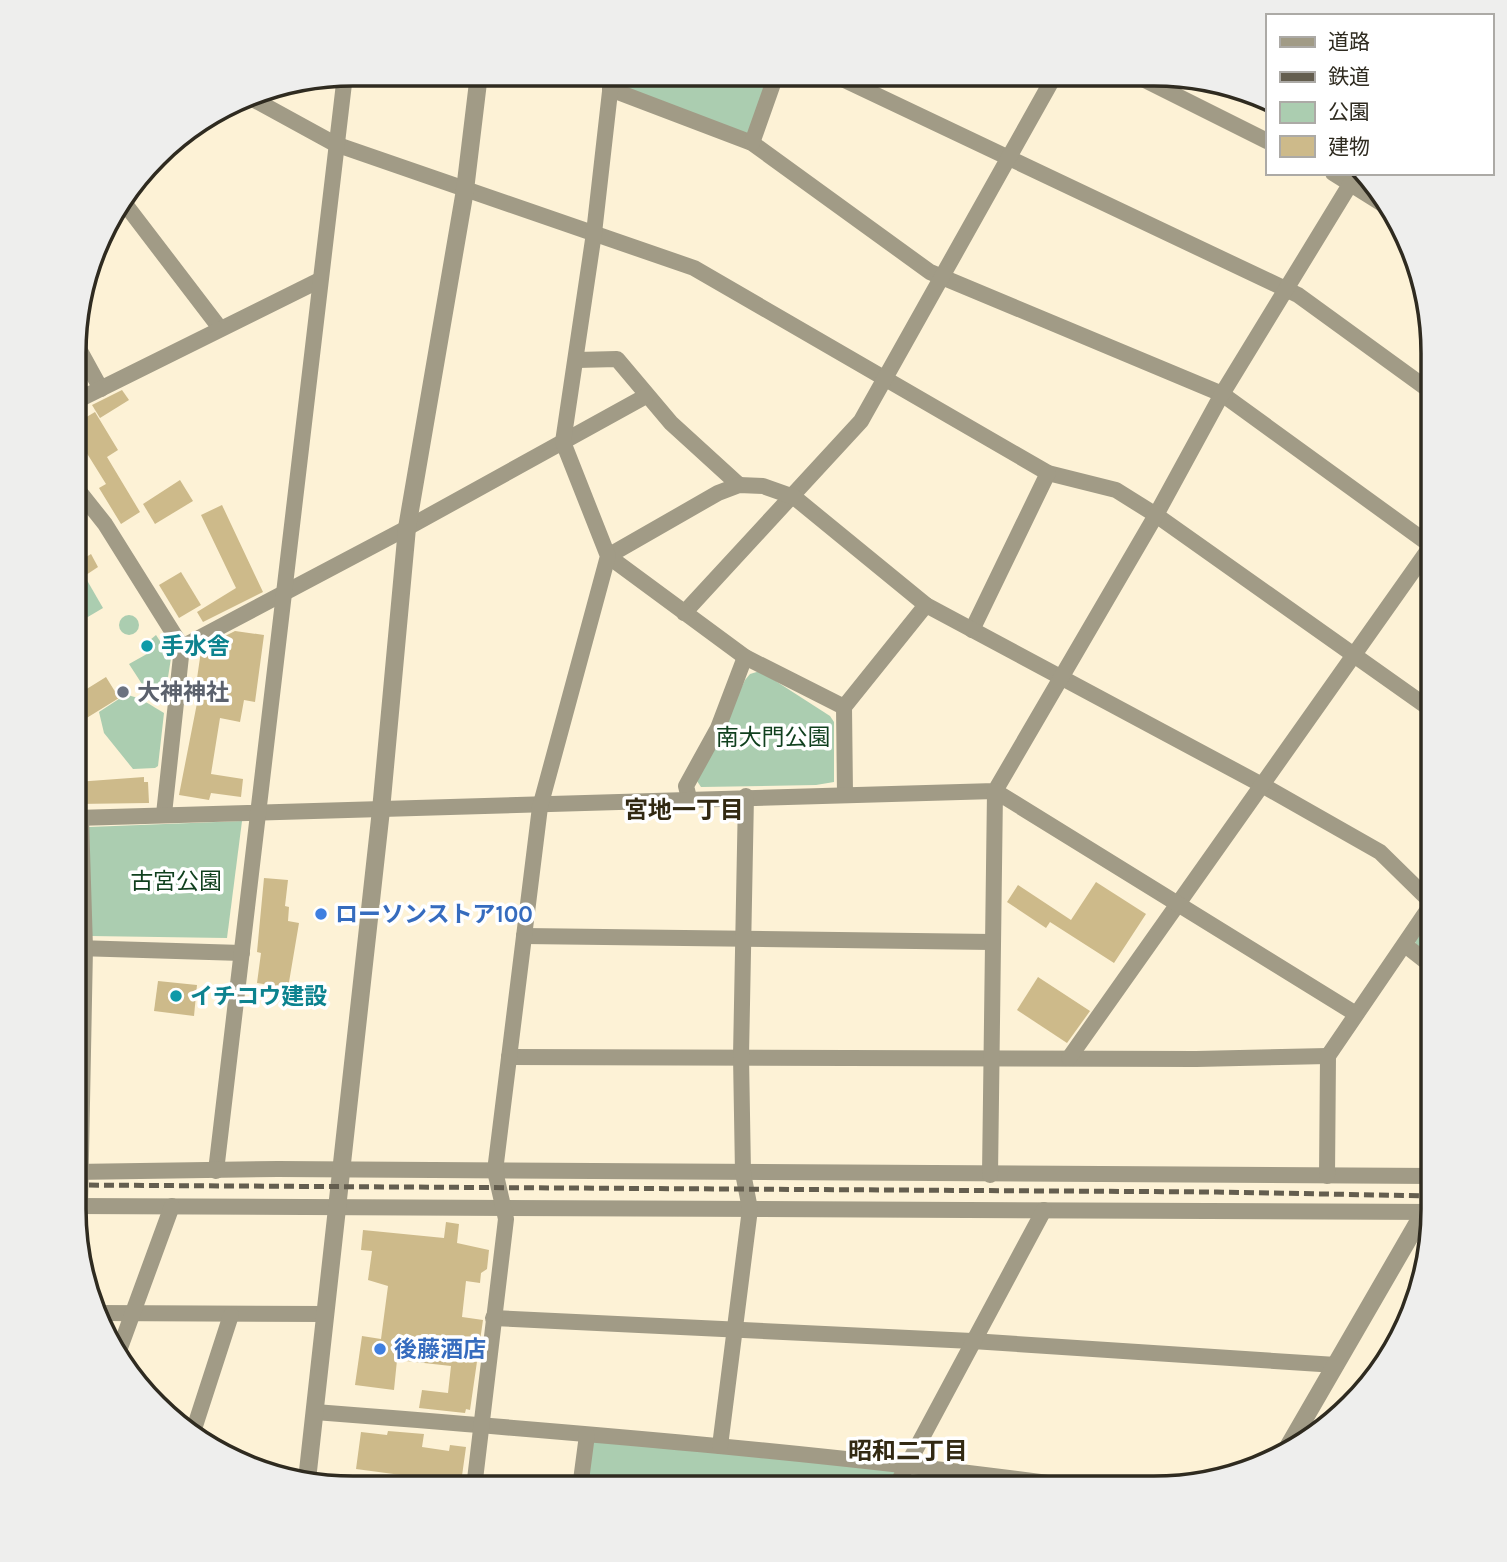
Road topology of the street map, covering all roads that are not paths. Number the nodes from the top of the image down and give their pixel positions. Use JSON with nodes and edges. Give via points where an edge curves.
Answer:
{"nodes":[{"id":1,"x":343,"y":86,"type":"edge"},
{"id":2,"x":478,"y":86,"type":"edge"},
{"id":3,"x":611,"y":86,"type":"edge"},
{"id":4,"x":620,"y":86,"type":"edge"},
{"id":5,"x":772,"y":86,"type":"edge"},
{"id":6,"x":857,"y":86,"type":"edge"},
{"id":7,"x":1049,"y":86,"type":"edge"},
{"id":8,"x":1157,"y":86,"type":"edge"},
{"id":9,"x":260,"y":103,"type":"edge"},
{"id":10,"x":1266,"y":140,"type":"edge"},
{"id":11,"x":752,"y":143,"type":"junction"},
{"id":12,"x":335,"y":144,"type":"junction"},
{"id":13,"x":1009,"y":159,"type":"junction"},
{"id":14,"x":1354,"y":178,"type":"edge"},
{"id":15,"x":465,"y":190,"type":"junction"},
{"id":16,"x":128,"y":208,"type":"edge"},
{"id":17,"x":594,"y":233,"type":"junction"},
{"id":18,"x":943,"y":278,"type":"junction"},
{"id":19,"x":320,"y":280,"type":"junction"},
{"id":20,"x":1287,"y":290,"type":"junction"},
{"id":21,"x":219,"y":327,"type":"junction"},
{"id":22,"x":577,"y":360,"type":"junction"},
{"id":23,"x":86,"y":362,"type":"edge"},
{"id":24,"x":886,"y":378,"type":"junction"},
{"id":25,"x":1421,"y":385,"type":"edge"},
{"id":26,"x":101,"y":389,"type":"junction"},
{"id":27,"x":1222,"y":394,"type":"junction"},
{"id":28,"x":86,"y":396,"type":"edge"},
{"id":29,"x":646,"y":396,"type":"junction"},
{"id":30,"x":563,"y":442,"type":"junction"},
{"id":31,"x":1048,"y":473,"type":"junction"},
{"id":32,"x":739,"y":485,"type":"junction"},
{"id":33,"x":793,"y":498,"type":"junction"},
{"id":34,"x":86,"y":500,"type":"edge"},
{"id":35,"x":1156,"y":515,"type":"junction"},
{"id":36,"x":407,"y":528,"type":"junction"},
{"id":37,"x":1421,"y":537,"type":"edge"},
{"id":38,"x":608,"y":556,"type":"junction"},
{"id":39,"x":1421,"y":560,"type":"edge"},
{"id":40,"x":284,"y":593,"type":"junction"},
{"id":41,"x":926,"y":605,"type":"junction"},
{"id":42,"x":684,"y":613,"type":"junction"},
{"id":43,"x":972,"y":630,"type":"junction"},
{"id":44,"x":182,"y":647,"type":"junction"},
{"id":45,"x":1354,"y":653,"type":"junction"},
{"id":46,"x":745,"y":657,"type":"junction"},
{"id":47,"x":1059,"y":678,"type":"junction"},
{"id":48,"x":1421,"y":702,"type":"edge"},
{"id":49,"x":844,"y":707,"type":"junction"},
{"id":50,"x":1262,"y":785,"type":"junction"},
{"id":51,"x":995,"y":792,"type":"junction"},
{"id":52,"x":845,"y":794,"type":"junction"},
{"id":53,"x":746,"y":796,"type":"junction"},
{"id":54,"x":689,"y":798,"type":"junction"},
{"id":55,"x":540,"y":807,"type":"junction"},
{"id":56,"x":382,"y":810,"type":"junction"},
{"id":57,"x":257,"y":812,"type":"junction"},
{"id":58,"x":164,"y":814,"type":"junction"},
{"id":59,"x":86,"y":818,"type":"edge"},
{"id":60,"x":1421,"y":891,"type":"edge"},
{"id":61,"x":1179,"y":905,"type":"junction"},
{"id":62,"x":1421,"y":921,"type":"edge"},
{"id":63,"x":524,"y":936,"type":"junction"},
{"id":64,"x":743,"y":940,"type":"junction"},
{"id":65,"x":992,"y":942,"type":"junction"},
{"id":66,"x":1405,"y":945,"type":"junction"},
{"id":67,"x":86,"y":948,"type":"edge"},
{"id":68,"x":242,"y":953,"type":"junction"},
{"id":69,"x":1421,"y":958,"type":"edge"},
{"id":70,"x":1356,"y":1014,"type":"junction"},
{"id":71,"x":509,"y":1056,"type":"junction"},
{"id":72,"x":741,"y":1056,"type":"junction"},
{"id":73,"x":1328,"y":1056,"type":"junction"},
{"id":74,"x":990,"y":1058,"type":"junction"},
{"id":75,"x":1069,"y":1058,"type":"junction"},
{"id":76,"x":343,"y":1169,"type":"junction"},
{"id":77,"x":216,"y":1171,"type":"junction"},
{"id":78,"x":495,"y":1171,"type":"junction"},
{"id":79,"x":86,"y":1172,"type":"edge"},
{"id":80,"x":743,"y":1173,"type":"junction"},
{"id":81,"x":990,"y":1175,"type":"junction"},
{"id":82,"x":1421,"y":1176,"type":"edge"},
{"id":83,"x":1327,"y":1177,"type":"junction"},
{"id":84,"x":86,"y":1206,"type":"edge"},
{"id":85,"x":172,"y":1206,"type":"junction"},
{"id":86,"x":338,"y":1207,"type":"junction"},
{"id":87,"x":503,"y":1208,"type":"junction"},
{"id":88,"x":750,"y":1209,"type":"junction"},
{"id":89,"x":1044,"y":1210,"type":"junction"},
{"id":90,"x":1421,"y":1212,"type":"edge"},
{"id":91,"x":1421,"y":1224,"type":"edge"},
{"id":92,"x":107,"y":1313,"type":"edge"},
{"id":93,"x":133,"y":1313,"type":"junction"},
{"id":94,"x":326,"y":1314,"type":"junction"},
{"id":95,"x":232,"y":1315,"type":"junction"},
{"id":96,"x":494,"y":1318,"type":"junction"},
{"id":97,"x":735,"y":1330,"type":"junction"},
{"id":98,"x":972,"y":1341,"type":"junction"},
{"id":99,"x":122,"y":1343,"type":"edge"},
{"id":100,"x":1336,"y":1364,"type":"junction"},
{"id":101,"x":315,"y":1412,"type":"junction"},
{"id":102,"x":195,"y":1425,"type":"edge"},
{"id":103,"x":480,"y":1426,"type":"junction"},
{"id":104,"x":587,"y":1435,"type":"junction"},
{"id":105,"x":1294,"y":1436,"type":"edge"},
{"id":106,"x":720,"y":1446,"type":"junction"},
{"id":107,"x":906,"y":1465,"type":"junction"},
{"id":108,"x":308,"y":1472,"type":"edge"},
{"id":109,"x":475,"y":1476,"type":"edge"},
{"id":110,"x":582,"y":1476,"type":"edge"},
{"id":111,"x":901,"y":1476,"type":"edge"},
{"id":112,"x":992,"y":1476,"type":"edge"}],
"edges":[{"from":1,"to":12,"type":"street"},
{"from":2,"to":15,"type":"street"},
{"from":3,"to":17,"type":"street"},
{"from":4,"to":11,"type":"street"},
{"from":5,"to":11,"type":"street"},
{"from":6,"to":13,"type":"street"},
{"from":7,"to":13,"type":"street"},
{"from":8,"to":10,"type":"street"},
{"from":9,"to":12,"type":"street"},
{"from":11,"to":18,"type":"street"},
{"from":12,"to":15,"type":"street"},
{"from":12,"to":19,"type":"street"},
{"from":13,"to":18,"type":"street"},
{"from":13,"to":20,"type":"street"},
{"from":14,"to":20,"type":"street"},
{"from":15,"to":17,"type":"street"},
{"from":15,"to":36,"type":"street"},
{"from":16,"to":21,"type":"street"},
{"from":17,"to":22,"type":"street"},
{"from":17,"to":24,"type":"street","via":[[694,268]]},
{"from":18,"to":24,"type":"street"},
{"from":18,"to":27,"type":"street"},
{"from":19,"to":21,"type":"street"},
{"from":19,"to":40,"type":"street"},
{"from":20,"to":25,"type":"street"},
{"from":20,"to":27,"type":"street"},
{"from":21,"to":26,"type":"street"},
{"from":22,"to":29,"type":"street","via":[[617,359]]},
{"from":22,"to":30,"type":"street"},
{"from":23,"to":26,"type":"street"},
{"from":24,"to":31,"type":"street"},
{"from":24,"to":33,"type":"street","via":[[861,421]]},
{"from":26,"to":28,"type":"street"},
{"from":27,"to":35,"type":"street"},
{"from":27,"to":37,"type":"street"},
{"from":29,"to":30,"type":"street"},
{"from":29,"to":32,"type":"street"},
{"from":30,"to":36,"type":"street"},
{"from":30,"to":38,"type":"street"},
{"from":31,"to":35,"type":"street","via":[[1116,490]]},
{"from":31,"to":43,"type":"street"},
{"from":32,"to":33,"type":"street","via":[[762,486]]},
{"from":32,"to":38,"type":"street"},
{"from":33,"to":41,"type":"street"},
{"from":33,"to":42,"type":"street"},
{"from":34,"to":44,"type":"street"},
{"from":35,"to":45,"type":"street"},
{"from":35,"to":47,"type":"street"},
{"from":36,"to":40,"type":"street"},
{"from":36,"to":56,"type":"street"},
{"from":38,"to":42,"type":"street"},
{"from":38,"to":55,"type":"street"},
{"from":39,"to":45,"type":"street"},
{"from":40,"to":44,"type":"street"},
{"from":40,"to":57,"type":"street"},
{"from":41,"to":43,"type":"street"},
{"from":41,"to":49,"type":"street"},
{"from":42,"to":46,"type":"street"},
{"from":43,"to":47,"type":"street"},
{"from":44,"to":58,"type":"street"},
{"from":45,"to":48,"type":"street"},
{"from":45,"to":50,"type":"street"},
{"from":46,"to":49,"type":"street"},
{"from":46,"to":54,"type":"street","via":[[718,728],[686,786]]},
{"from":47,"to":50,"type":"street"},
{"from":47,"to":51,"type":"street"},
{"from":49,"to":52,"type":"street"},
{"from":50,"to":60,"type":"street","via":[[1380,852]]},
{"from":50,"to":61,"type":"street"},
{"from":51,"to":52,"type":"street"},
{"from":51,"to":61,"type":"street"},
{"from":51,"to":65,"type":"street"},
{"from":52,"to":53,"type":"street"},
{"from":53,"to":54,"type":"street"},
{"from":53,"to":64,"type":"street"},
{"from":54,"to":55,"type":"street"},
{"from":55,"to":56,"type":"street"},
{"from":55,"to":63,"type":"street"},
{"from":56,"to":57,"type":"street"},
{"from":56,"to":76,"type":"street"},
{"from":57,"to":58,"type":"street"},
{"from":57,"to":68,"type":"street"},
{"from":58,"to":59,"type":"street"},
{"from":61,"to":70,"type":"street"},
{"from":61,"to":75,"type":"street"},
{"from":62,"to":66,"type":"street"},
{"from":63,"to":64,"type":"street"},
{"from":63,"to":71,"type":"street"},
{"from":64,"to":65,"type":"street"},
{"from":64,"to":72,"type":"street"},
{"from":65,"to":74,"type":"street"},
{"from":66,"to":69,"type":"street"},
{"from":66,"to":70,"type":"street"},
{"from":67,"to":68,"type":"street"},
{"from":68,"to":77,"type":"street"},
{"from":70,"to":73,"type":"street"},
{"from":71,"to":72,"type":"street"},
{"from":71,"to":78,"type":"street"},
{"from":72,"to":74,"type":"street"},
{"from":72,"to":80,"type":"street"},
{"from":73,"to":75,"type":"street"},
{"from":73,"to":83,"type":"street"},
{"from":74,"to":75,"type":"street"},
{"from":74,"to":81,"type":"street"},
{"from":76,"to":77,"type":"street"},
{"from":76,"to":78,"type":"street"},
{"from":76,"to":86,"type":"street"},
{"from":77,"to":79,"type":"street"},
{"from":78,"to":80,"type":"street"},
{"from":78,"to":87,"type":"street"},
{"from":80,"to":81,"type":"street"},
{"from":80,"to":88,"type":"street"},
{"from":81,"to":83,"type":"street"},
{"from":82,"to":83,"type":"street"},
{"from":84,"to":85,"type":"street"},
{"from":85,"to":86,"type":"street"},
{"from":85,"to":93,"type":"street"},
{"from":86,"to":87,"type":"street"},
{"from":86,"to":94,"type":"street"},
{"from":87,"to":88,"type":"street"},
{"from":87,"to":96,"type":"street","via":[[506,1219]]},
{"from":88,"to":89,"type":"street"},
{"from":88,"to":97,"type":"street"},
{"from":89,"to":90,"type":"street"},
{"from":89,"to":98,"type":"street"},
{"from":91,"to":100,"type":"street"},
{"from":92,"to":93,"type":"street"},
{"from":93,"to":95,"type":"street"},
{"from":93,"to":99,"type":"street"},
{"from":94,"to":95,"type":"street"},
{"from":94,"to":101,"type":"street"},
{"from":95,"to":102,"type":"street"},
{"from":96,"to":97,"type":"street"},
{"from":96,"to":103,"type":"street"},
{"from":97,"to":98,"type":"street"},
{"from":97,"to":106,"type":"street"},
{"from":98,"to":100,"type":"street"},
{"from":98,"to":107,"type":"street"},
{"from":100,"to":105,"type":"street"},
{"from":101,"to":103,"type":"street"},
{"from":101,"to":108,"type":"street"},
{"from":103,"to":104,"type":"street"},
{"from":103,"to":109,"type":"street"},
{"from":104,"to":106,"type":"street"},
{"from":104,"to":110,"type":"street"},
{"from":106,"to":107,"type":"street"},
{"from":107,"to":111,"type":"street"},
{"from":107,"to":112,"type":"street"}]}
